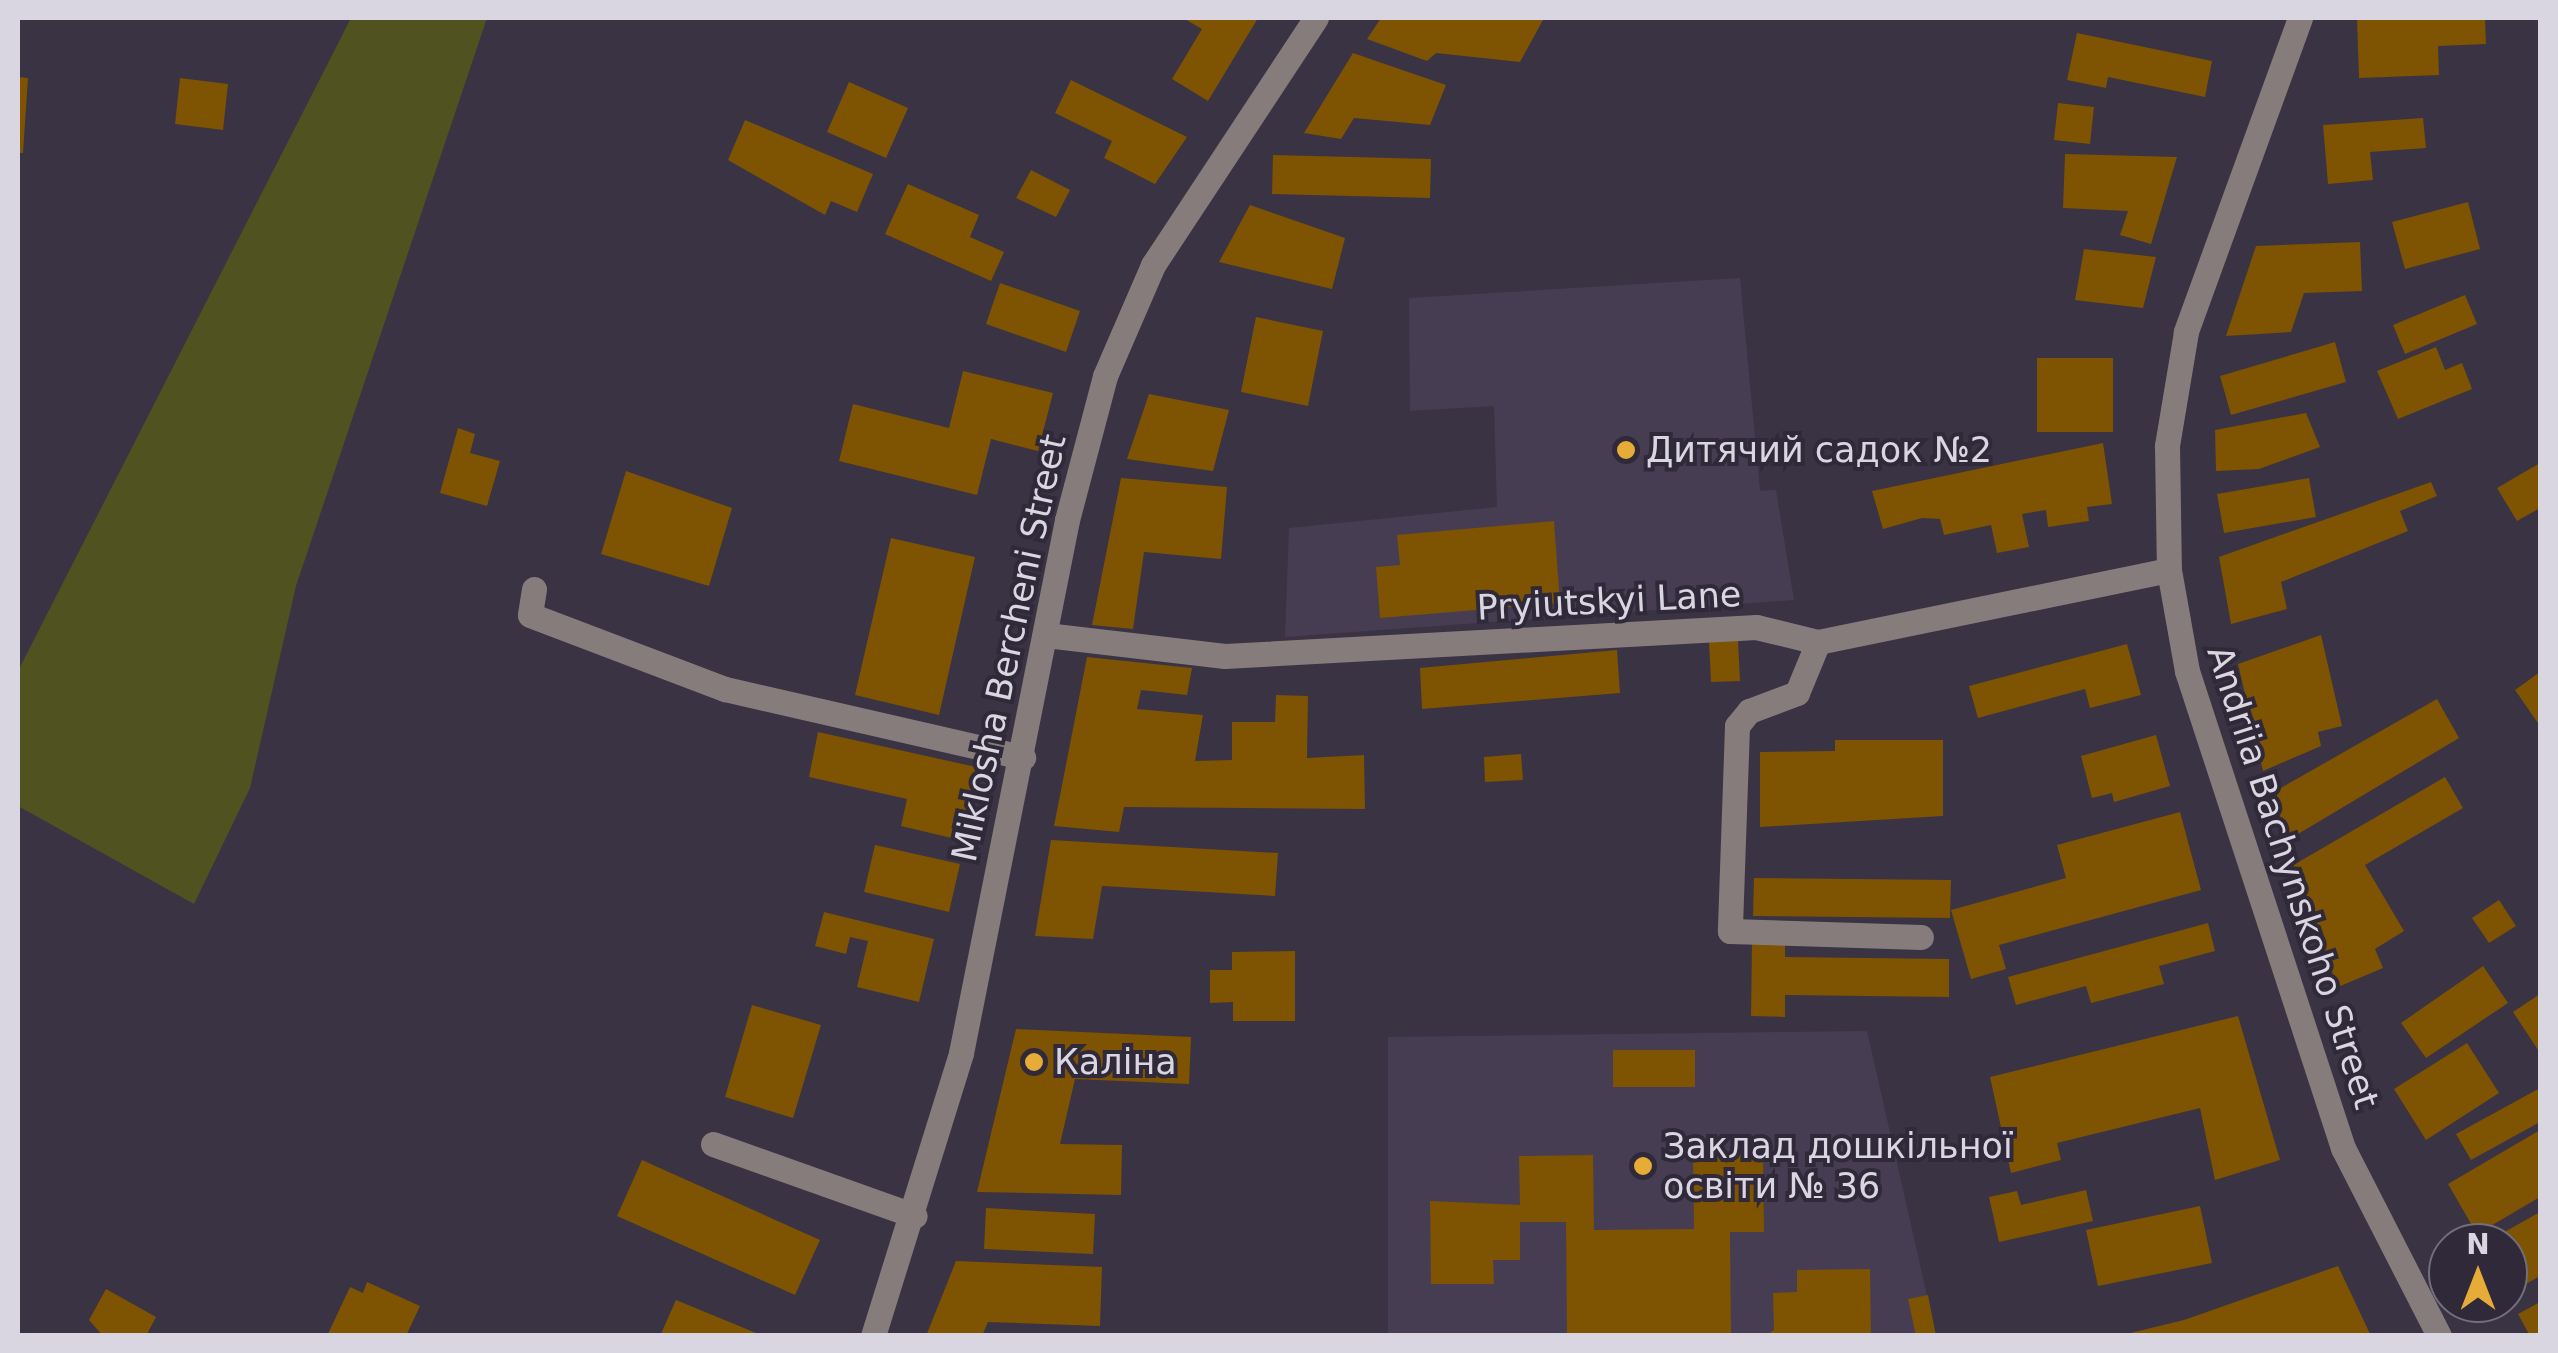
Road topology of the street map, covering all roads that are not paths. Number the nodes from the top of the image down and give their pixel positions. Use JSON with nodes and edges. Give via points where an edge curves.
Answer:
{"nodes":[{"id":1,"x":1316,"y":18,"type":"edge"},
{"id":2,"x":2300,"y":18,"type":"edge"},
{"id":3,"x":2169,"y":570,"type":"junction"},
{"id":4,"x":534,"y":589,"type":"dead end"},
{"id":5,"x":1046,"y":635,"type":"junction"},
{"id":6,"x":1818,"y":642,"type":"junction"},
{"id":7,"x":1023,"y":757,"type":"junction"},
{"id":8,"x":1921,"y":937,"type":"dead end"},
{"id":9,"x":713,"y":1144,"type":"dead end"},
{"id":10,"x":915,"y":1216,"type":"junction"},
{"id":11,"x":873,"y":1336,"type":"edge"},
{"id":12,"x":2438,"y":1336,"type":"edge"}],
"edges":[{"from":1,"to":5,"type":"street","name":"Miklosha Bercheni Street","via":[[1126,322],[1080,465]]},
{"from":2,"to":3,"type":"street","name":"Andriia Bachynskoho Street","via":[[2186,332],[2167,446]]},
{"from":3,"to":6,"type":"street","name":"Pryiutskyi Lane"},
{"from":3,"to":12,"type":"street","name":"Andriia Bachynskoho Street","via":[[2187,671],[2343,1148]]},
{"from":4,"to":7,"type":"street","via":[[530,615],[726,690]]},
{"from":5,"to":6,"type":"street","name":"Pryiutskyi Lane","via":[[1225,656],[1756,627]]},
{"from":5,"to":7,"type":"street","name":"Miklosha Bercheni Street"},
{"from":6,"to":8,"type":"street","via":[[1797,693],[1749,710],[1737,726],[1730,932]]},
{"from":7,"to":10,"type":"street","name":"Miklosha Bercheni Street","via":[[961,1053]]},
{"from":9,"to":10,"type":"street"},
{"from":10,"to":11,"type":"street","name":"Miklosha Bercheni Street"}]}
